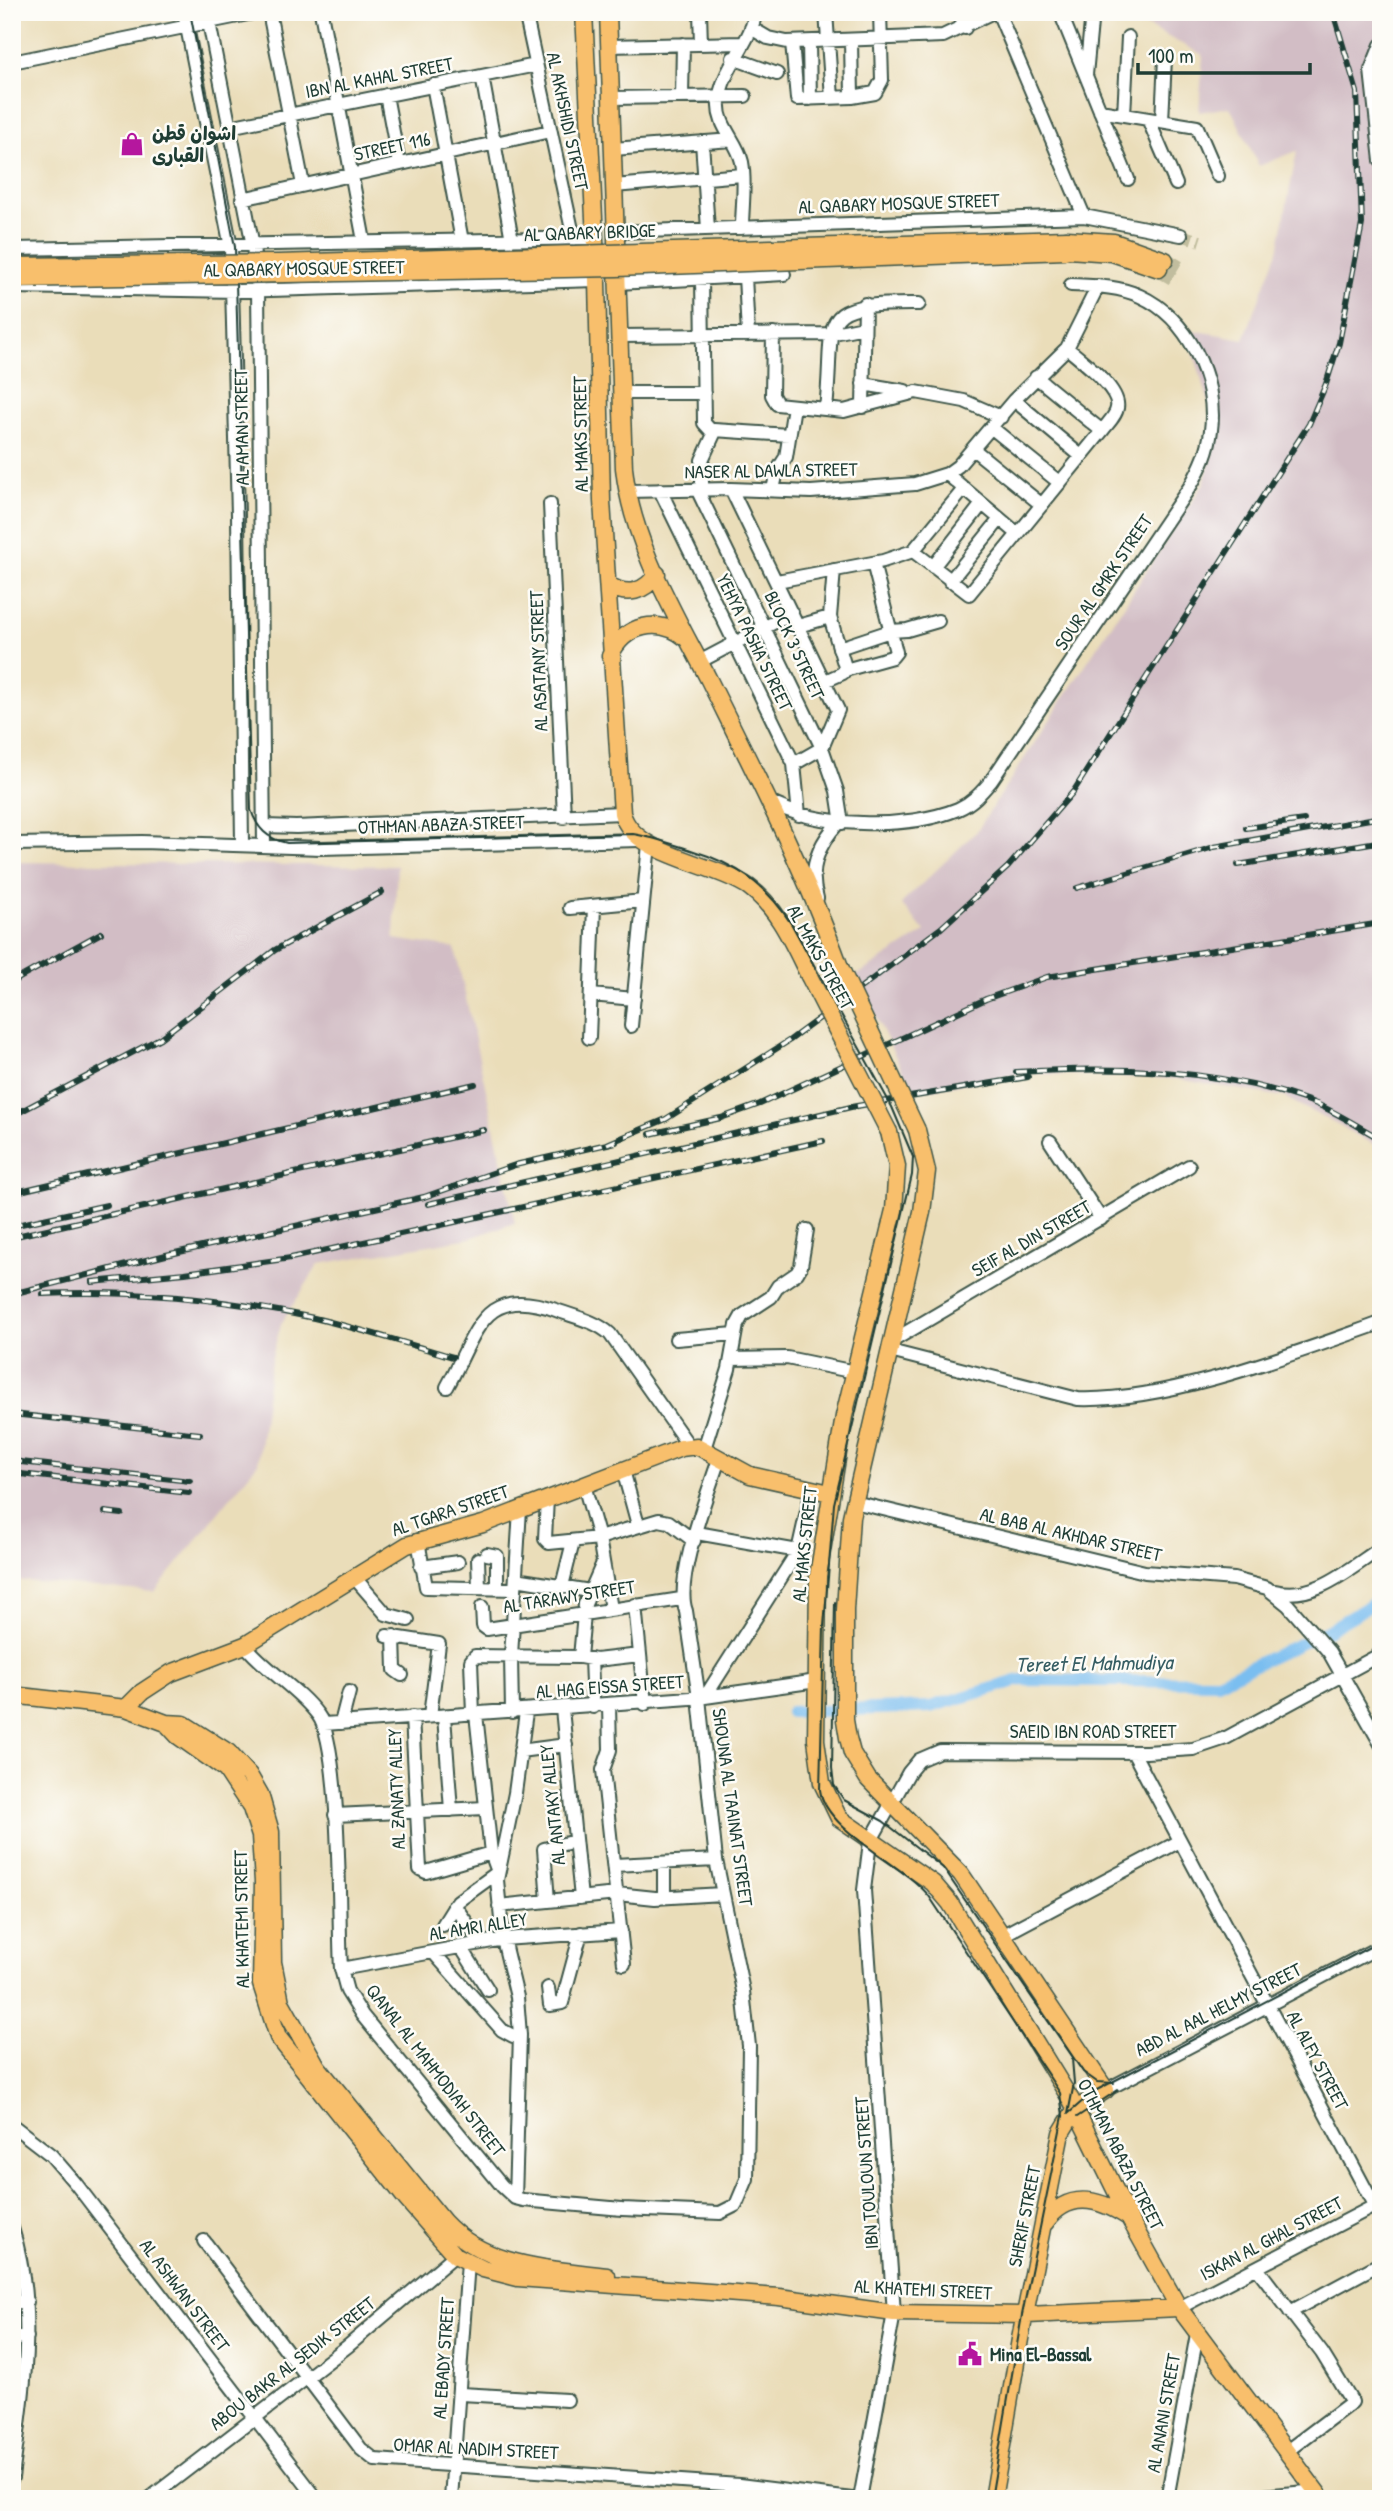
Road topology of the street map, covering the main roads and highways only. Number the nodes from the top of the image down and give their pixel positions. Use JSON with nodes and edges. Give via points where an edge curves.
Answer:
{"nodes":[{"id":1,"x":584,"y":12,"type":"edge"},
{"id":2,"x":608,"y":12,"type":"edge"},
{"id":3,"x":1066,"y":245,"type":"junction"},
{"id":4,"x":1162,"y":265,"type":"tunnel mouth"},
{"id":5,"x":12,"y":266,"type":"edge"},
{"id":6,"x":12,"y":279,"type":"edge"},
{"id":7,"x":657,"y":574,"type":"junction"},
{"id":8,"x":608,"y":585,"type":"junction"},
{"id":9,"x":687,"y":639,"type":"junction"},
{"id":10,"x":610,"y":656,"type":"junction"},
{"id":11,"x":830,"y":1493,"type":"junction"},
{"id":12,"x":16,"y":1694,"type":"edge"},
{"id":13,"x":126,"y":1708,"type":"junction"},
{"id":14,"x":166,"y":1723,"type":"junction"},
{"id":15,"x":894,"y":1804,"type":"joint"},
{"id":16,"x":870,"y":1842,"type":"joint"},
{"id":17,"x":1106,"y":2090,"type":"joint"},
{"id":18,"x":1075,"y":2110,"type":"junction"},
{"id":19,"x":1129,"y":2218,"type":"junction"},
{"id":20,"x":1044,"y":2225,"type":"junction"},
{"id":21,"x":666,"y":2287,"type":"junction"},
{"id":22,"x":1179,"y":2308,"type":"junction"},
{"id":23,"x":1025,"y":2315,"type":"junction"},
{"id":24,"x":1320,"y":2495,"type":"edge"},
{"id":25,"x":993,"y":2499,"type":"edge"}],
"edges":[{"from":1,"to":8,"type":"main road","name":"AL MAKS STREET"},
{"from":2,"to":7,"type":"main road","name":"AL MAKS STREET","via":[[627,491]]},
{"from":3,"to":4,"type":"main road","name":"AL QABARY BRIDGE","via":[[1114,242],[1136,247]]},
{"from":3,"to":5,"type":"main road","name":"AL QABARY BRIDGE","bridge":true},
{"from":3,"to":6,"type":"main road","name":"AL QABARY BRIDGE","bridge":true,"via":[[617,268]]},
{"from":7,"to":8,"type":"main road","via":[[638,591],[622,592]]},
{"from":7,"to":9,"type":"main road","name":"AL MAKS STREET"},
{"from":8,"to":10,"type":"main road","name":"AL MAKS STREET"},
{"from":9,"to":10,"type":"main road","via":[[664,626],[639,627],[618,641]]},
{"from":9,"to":15,"type":"main road","name":"AL MAKS STREET","bridge":true,"via":[[822,915],[840,967],[924,1149],[926,1190],[848,1542],[848,1738],[867,1779]]},
{"from":10,"to":11,"type":"main road","name":"AL MAKS STREET","bridge":true,"via":[[622,813],[628,827],[645,842],[750,888],[774,911],[889,1132],[896,1158],[897,1186]]},
{"from":11,"to":13,"type":"main road","name":"AL TGARA STREET","via":[[750,1475],[697,1447],[471,1528],[418,1540],[245,1645],[171,1673]]},
{"from":11,"to":16,"type":"main road","name":"AL MAKS STREET","via":[[818,1576],[816,1741],[822,1783],[832,1808]]},
{"from":12,"to":13,"type":"main road"},
{"from":13,"to":14,"type":"main road"},
{"from":14,"to":21,"type":"main road","name":"AL KHATEMI STREET","via":[[193,1728],[228,1752],[260,1794],[272,1840],[274,1962],[281,2002],[317,2066],[444,2222],[466,2243],[503,2261]]},
{"from":14,"to":21,"type":"main road","name":"AL KHATEMI STREET","via":[[226,1770],[251,1808],[260,1836],[263,1882],[261,1984],[278,2037],[407,2200],[461,2259],[518,2278]]},
{"from":15,"to":17,"type":"main road","name":"OTHMAN ABAZA STREET","via":[[950,1860]]},
{"from":16,"to":18,"type":"main road","name":"OTHMAN ABAZA STREET","via":[[942,1892],[1038,2042]]},
{"from":17,"to":18,"type":"main road","name":"ABD AL AAL HELMY STREET"},
{"from":18,"to":19,"type":"main road","name":"OTHMAN ABAZA STREET"},
{"from":18,"to":20,"type":"main road","name":"SHERIF STREET","via":[[1061,2133]]},
{"from":19,"to":20,"type":"main road","via":[[1102,2203],[1077,2199],[1055,2210]]},
{"from":19,"to":22,"type":"main road","name":"OTHMAN ABAZA STREET"},
{"from":20,"to":23,"type":"main road","name":"SHERIF STREET"},
{"from":21,"to":23,"type":"main road","name":"AL KHATEMI STREET","via":[[894,2313]]},
{"from":22,"to":23,"type":"main road","name":"AL KHATEMI STREET"},
{"from":22,"to":24,"type":"main road","name":"OTHMAN ABAZA STREET"},
{"from":23,"to":25,"type":"main road","name":"SHERIF STREET"}]}
